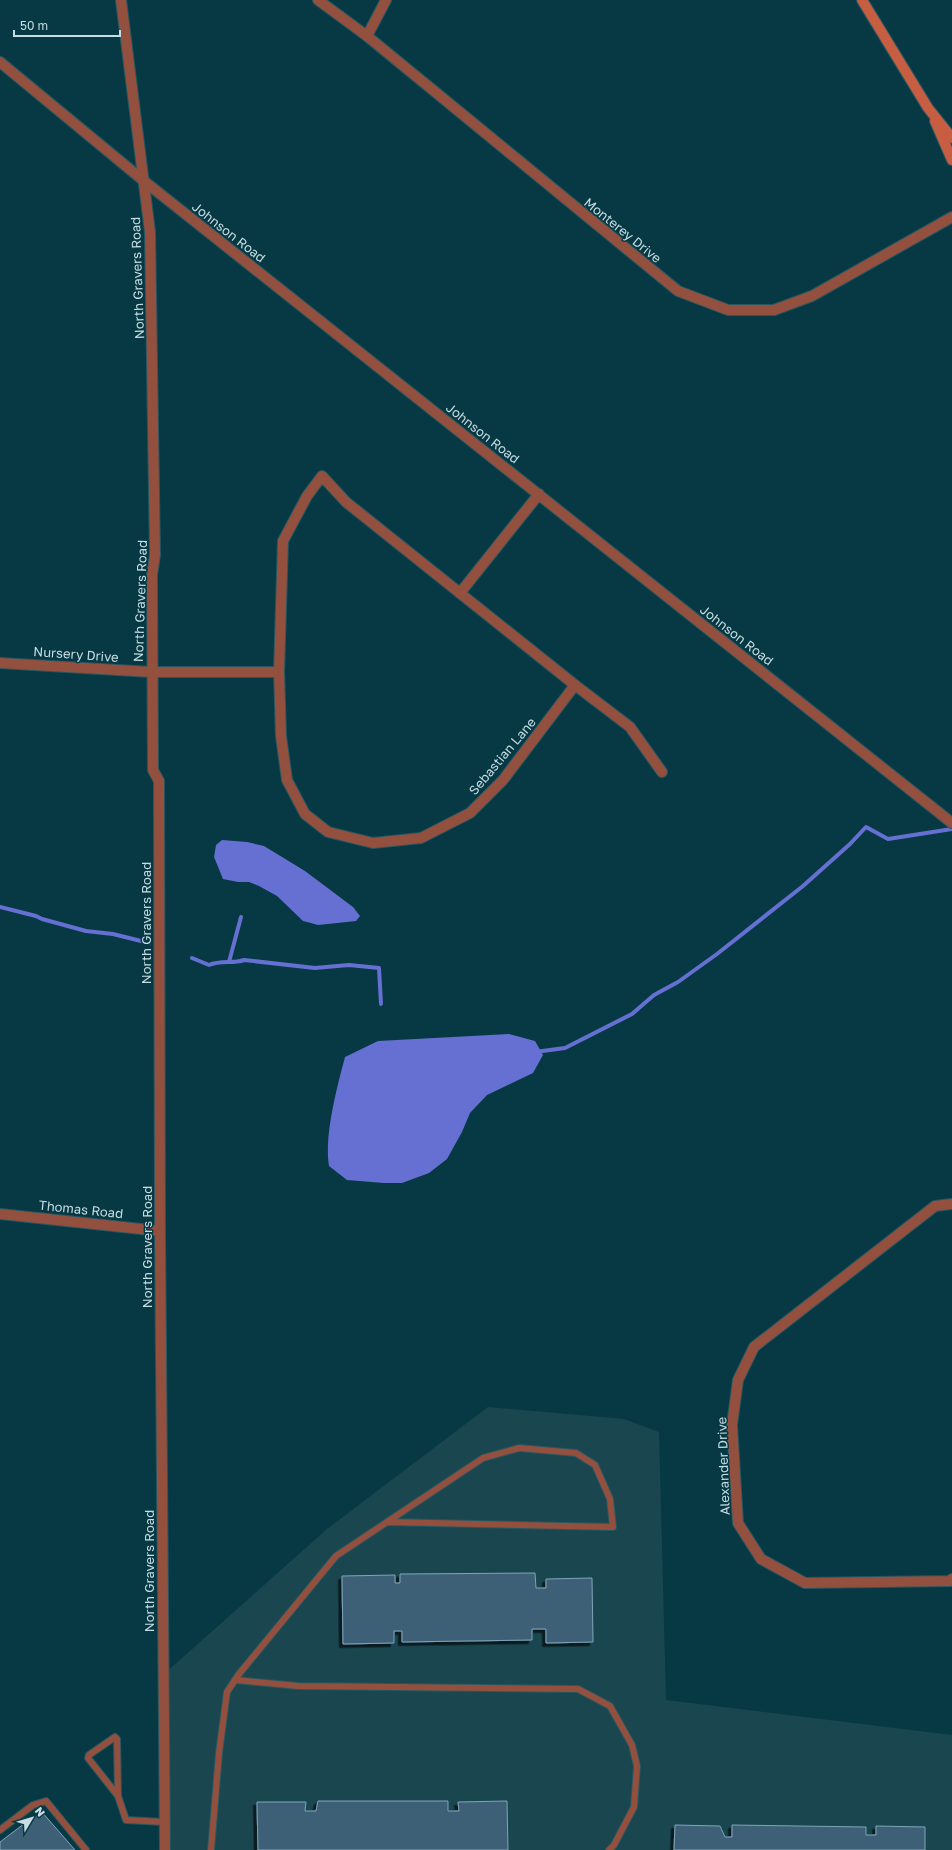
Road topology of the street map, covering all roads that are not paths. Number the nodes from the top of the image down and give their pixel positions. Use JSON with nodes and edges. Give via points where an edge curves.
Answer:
{"nodes":[{"id":1,"x":121,"y":0,"type":"edge"},
{"id":2,"x":318,"y":0,"type":"edge"},
{"id":3,"x":386,"y":0,"type":"edge"},
{"id":4,"x":862,"y":0,"type":"edge"},
{"id":5,"x":367,"y":36,"type":"junction"},
{"id":6,"x":0,"y":62,"type":"edge"},
{"id":7,"x":928,"y":108,"type":"junction"},
{"id":8,"x":952,"y":138,"type":"edge"},
{"id":9,"x":952,"y":160,"type":"edge"},
{"id":10,"x":144,"y":181,"type":"junction"},
{"id":11,"x":952,"y":217,"type":"edge"},
{"id":12,"x":539,"y":494,"type":"junction"},
{"id":13,"x":460,"y":593,"type":"junction"},
{"id":14,"x":0,"y":663,"type":"edge"},
{"id":15,"x":151,"y":672,"type":"junction"},
{"id":16,"x":279,"y":672,"type":"junction"},
{"id":17,"x":575,"y":685,"type":"junction"},
{"id":18,"x":662,"y":772,"type":"dead end"},
{"id":19,"x":952,"y":823,"type":"edge"},
{"id":20,"x":952,"y":1204,"type":"edge"},
{"id":21,"x":0,"y":1214,"type":"edge"},
{"id":22,"x":160,"y":1231,"type":"junction"},
{"id":23,"x":387,"y":1522,"type":"junction"},
{"id":24,"x":952,"y":1580,"type":"edge"},
{"id":25,"x":235,"y":1680,"type":"junction"},
{"id":26,"x":118,"y":1796,"type":"junction"},
{"id":27,"x":164,"y":1822,"type":"junction"},
{"id":28,"x":0,"y":1830,"type":"edge"},
{"id":29,"x":86,"y":1850,"type":"edge"},
{"id":30,"x":165,"y":1850,"type":"edge"},
{"id":31,"x":211,"y":1850,"type":"edge"},
{"id":32,"x":609,"y":1850,"type":"edge"}],
"edges":[{"from":1,"to":10,"type":"street","name":"North Gravers Road"},
{"from":2,"to":5,"type":"street","name":"Monterey Drive"},
{"from":3,"to":5,"type":"street"},
{"from":4,"to":7,"type":"main road"},
{"from":5,"to":11,"type":"street","name":"Monterey Drive","via":[[678,291],[728,310],[774,310],[812,296]]},
{"from":6,"to":10,"type":"street","name":"Johnson Road"},
{"from":7,"to":8,"type":"main road"},
{"from":7,"to":9,"type":"main road"},
{"from":10,"to":12,"type":"street","name":"Johnson Road"},
{"from":10,"to":15,"type":"street","name":"North Gravers Road","via":[[151,247],[155,555],[152,575]]},
{"from":12,"to":13,"type":"street"},
{"from":12,"to":19,"type":"street","name":"Johnson Road"},
{"from":13,"to":16,"type":"street","name":"Sebastian Lane","via":[[346,502],[322,476],[307,496],[283,541]]},
{"from":13,"to":17,"type":"street","name":"Sebastian Lane"},
{"from":14,"to":15,"type":"street","name":"Nursery Drive"},
{"from":15,"to":16,"type":"street"},
{"from":15,"to":22,"type":"street","name":"North Gravers Road","via":[[153,770],[159,781]]},
{"from":16,"to":17,"type":"street","name":"Sebastian Lane","via":[[287,780],[305,814],[328,832],[374,843],[422,838],[470,813],[503,780]]},
{"from":17,"to":18,"type":"street","name":"Sebastian Lane","via":[[630,727]]},
{"from":20,"to":24,"type":"street","name":"Alexander Drive","via":[[935,1206],[754,1347],[738,1380],[732,1425],[738,1523],[761,1559],[805,1583]]},
{"from":21,"to":22,"type":"street","name":"Thomas Road"},
{"from":22,"to":27,"type":"street","name":"North Gravers Road"},
{"from":23,"to":23,"type":"lane","via":[[483,1458],[519,1448],[576,1453],[595,1465],[610,1499],[613,1527]]},
{"from":23,"to":25,"type":"lane","via":[[336,1556]]},
{"from":25,"to":31,"type":"lane","via":[[227,1692]]},
{"from":25,"to":32,"type":"lane","via":[[298,1686],[578,1689],[610,1706],[632,1745],[637,1766],[634,1806]]},
{"from":26,"to":26,"type":"lane","via":[[88,1757],[116,1736],[118,1739]]},
{"from":26,"to":27,"type":"lane","via":[[126,1820]]},
{"from":27,"to":30,"type":"street","name":"North Gravers Road"},
{"from":28,"to":29,"type":"lane","via":[[33,1805],[46,1801]]}]}
